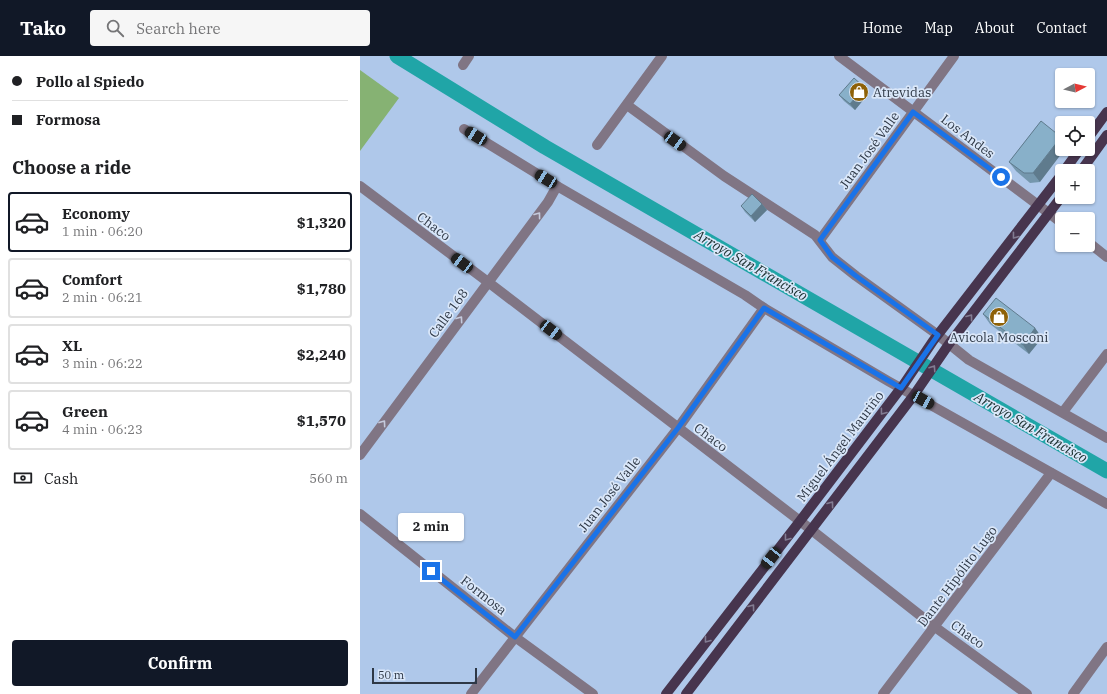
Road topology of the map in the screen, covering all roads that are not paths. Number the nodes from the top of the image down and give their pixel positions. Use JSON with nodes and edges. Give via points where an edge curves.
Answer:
{"nodes":[{"id":1,"x":469,"y":56,"type":"edge"},
{"id":2,"x":662,"y":56,"type":"edge"},
{"id":3,"x":839,"y":56,"type":"edge"},
{"id":4,"x":954,"y":56,"type":"edge"},
{"id":5,"x":462,"y":64,"type":"dead end"},
{"id":6,"x":626,"y":106,"type":"junction"},
{"id":7,"x":913,"y":112,"type":"junction"},
{"id":8,"x":1107,"y":112,"type":"edge"},
{"id":9,"x":464,"y":128,"type":"dead end"},
{"id":10,"x":1095,"y":128,"type":"edge"},
{"id":11,"x":1107,"y":135,"type":"edge"},
{"id":12,"x":597,"y":145,"type":"dead end"},
{"id":13,"x":1086,"y":164,"type":"edge"},
{"id":14,"x":1055,"y":183,"type":"edge"},
{"id":15,"x":557,"y":186,"type":"junction"},
{"id":16,"x":361,"y":189,"type":"edge"},
{"id":17,"x":1056,"y":204,"type":"edge"},
{"id":18,"x":1039,"y":205,"type":"junction"},
{"id":19,"x":1049,"y":213,"type":"junction"},
{"id":20,"x":1055,"y":218,"type":"edge"},
{"id":21,"x":820,"y":240,"type":"junction"},
{"id":22,"x":1095,"y":248,"type":"edge"},
{"id":23,"x":1107,"y":257,"type":"edge"},
{"id":24,"x":488,"y":282,"type":"junction"},
{"id":25,"x":764,"y":308,"type":"junction"},
{"id":26,"x":936,"y":338,"type":"junction"},
{"id":27,"x":948,"y":346,"type":"junction"},
{"id":28,"x":1107,"y":354,"type":"edge"},
{"id":29,"x":904,"y":384,"type":"junction"},
{"id":30,"x":916,"y":392,"type":"junction"},
{"id":31,"x":1063,"y":412,"type":"junction"},
{"id":32,"x":678,"y":428,"type":"junction"},
{"id":33,"x":1107,"y":438,"type":"edge"},
{"id":34,"x":360,"y":455,"type":"edge"},
{"id":35,"x":1051,"y":473,"type":"junction"},
{"id":36,"x":1107,"y":504,"type":"edge"},
{"id":37,"x":360,"y":514,"type":"edge"},
{"id":38,"x":800,"y":521,"type":"junction"},
{"id":39,"x":811,"y":530,"type":"junction"},
{"id":40,"x":935,"y":627,"type":"junction"},
{"id":41,"x":515,"y":637,"type":"junction"},
{"id":42,"x":1107,"y":647,"type":"edge"},
{"id":43,"x":472,"y":694,"type":"edge"},
{"id":44,"x":593,"y":694,"type":"edge"},
{"id":45,"x":666,"y":694,"type":"edge"},
{"id":46,"x":686,"y":694,"type":"edge"},
{"id":47,"x":883,"y":694,"type":"edge"},
{"id":48,"x":1027,"y":694,"type":"edge"},
{"id":49,"x":1073,"y":694,"type":"edge"}],
"edges":[{"from":1,"to":5,"type":"street"},
{"from":2,"to":6,"type":"street"},
{"from":3,"to":7,"type":"street","name":"Los Andes"},
{"from":4,"to":7,"type":"street","name":"Juan José Valle"},
{"from":6,"to":12,"type":"street"},
{"from":6,"to":21,"type":"street"},
{"from":7,"to":18,"type":"street","name":"Los Andes"},
{"from":7,"to":21,"type":"street","name":"Juan José Valle"},
{"from":8,"to":10,"type":"main road"},
{"from":9,"to":15,"type":"street"},
{"from":11,"to":13,"type":"main road"},
{"from":14,"to":18,"type":"main road","name":"Miguel Ángel Mauriño"},
{"from":24,"to":15,"type":"street","name":"Calle 168","one_way":true,"via":[[548,202]]},
{"from":15,"to":25,"type":"street","via":[[746,295]]},
{"from":16,"to":24,"type":"street","name":"Chaco"},
{"from":17,"to":19,"type":"main road"},
{"from":18,"to":19,"type":"street","name":"Los Andes"},
{"from":18,"to":26,"type":"main road","name":"Miguel Ángel Mauriño","one_way":true},
{"from":19,"to":20,"type":"street","name":"Los Andes"},
{"from":27,"to":19,"type":"main road","one_way":true},
{"from":21,"to":26,"type":"street","via":[[832,257]]},
{"from":22,"to":23,"type":"street"},
{"from":24,"to":32,"type":"street","name":"Chaco"},
{"from":34,"to":24,"type":"street","name":"Calle 168","one_way":true},
{"from":25,"to":29,"type":"street"},
{"from":25,"to":32,"type":"street","name":"Juan José Valle"},
{"from":26,"to":27,"type":"street"},
{"from":26,"to":29,"type":"main road","name":"Miguel Ángel Mauriño"},
{"from":30,"to":27,"type":"main road","one_way":true},
{"from":27,"to":31,"type":"street"},
{"from":28,"to":31,"type":"street"},
{"from":29,"to":30,"type":"street"},
{"from":29,"to":38,"type":"main road","name":"Miguel Ángel Mauriño","one_way":true},
{"from":30,"to":35,"type":"street"},
{"from":39,"to":30,"type":"main road","one_way":true},
{"from":31,"to":33,"type":"street"},
{"from":32,"to":38,"type":"street","name":"Chaco"},
{"from":32,"to":41,"type":"street","name":"Juan José Valle"},
{"from":35,"to":36,"type":"street"},
{"from":35,"to":40,"type":"street","name":"Dante Hipólito Lugo"},
{"from":37,"to":41,"type":"street","name":"Formosa"},
{"from":38,"to":39,"type":"street","name":"Chaco"},
{"from":38,"to":45,"type":"main road","name":"Miguel Ángel Mauriño","one_way":true},
{"from":39,"to":40,"type":"street","name":"Chaco"},
{"from":46,"to":39,"type":"main road","one_way":true},
{"from":40,"to":47,"type":"street","name":"Dante Hipólito Lugo"},
{"from":40,"to":48,"type":"street","name":"Chaco"},
{"from":41,"to":43,"type":"street","name":"Juan José Valle"},
{"from":41,"to":44,"type":"street","name":"Formosa"},
{"from":42,"to":49,"type":"street"}]}
